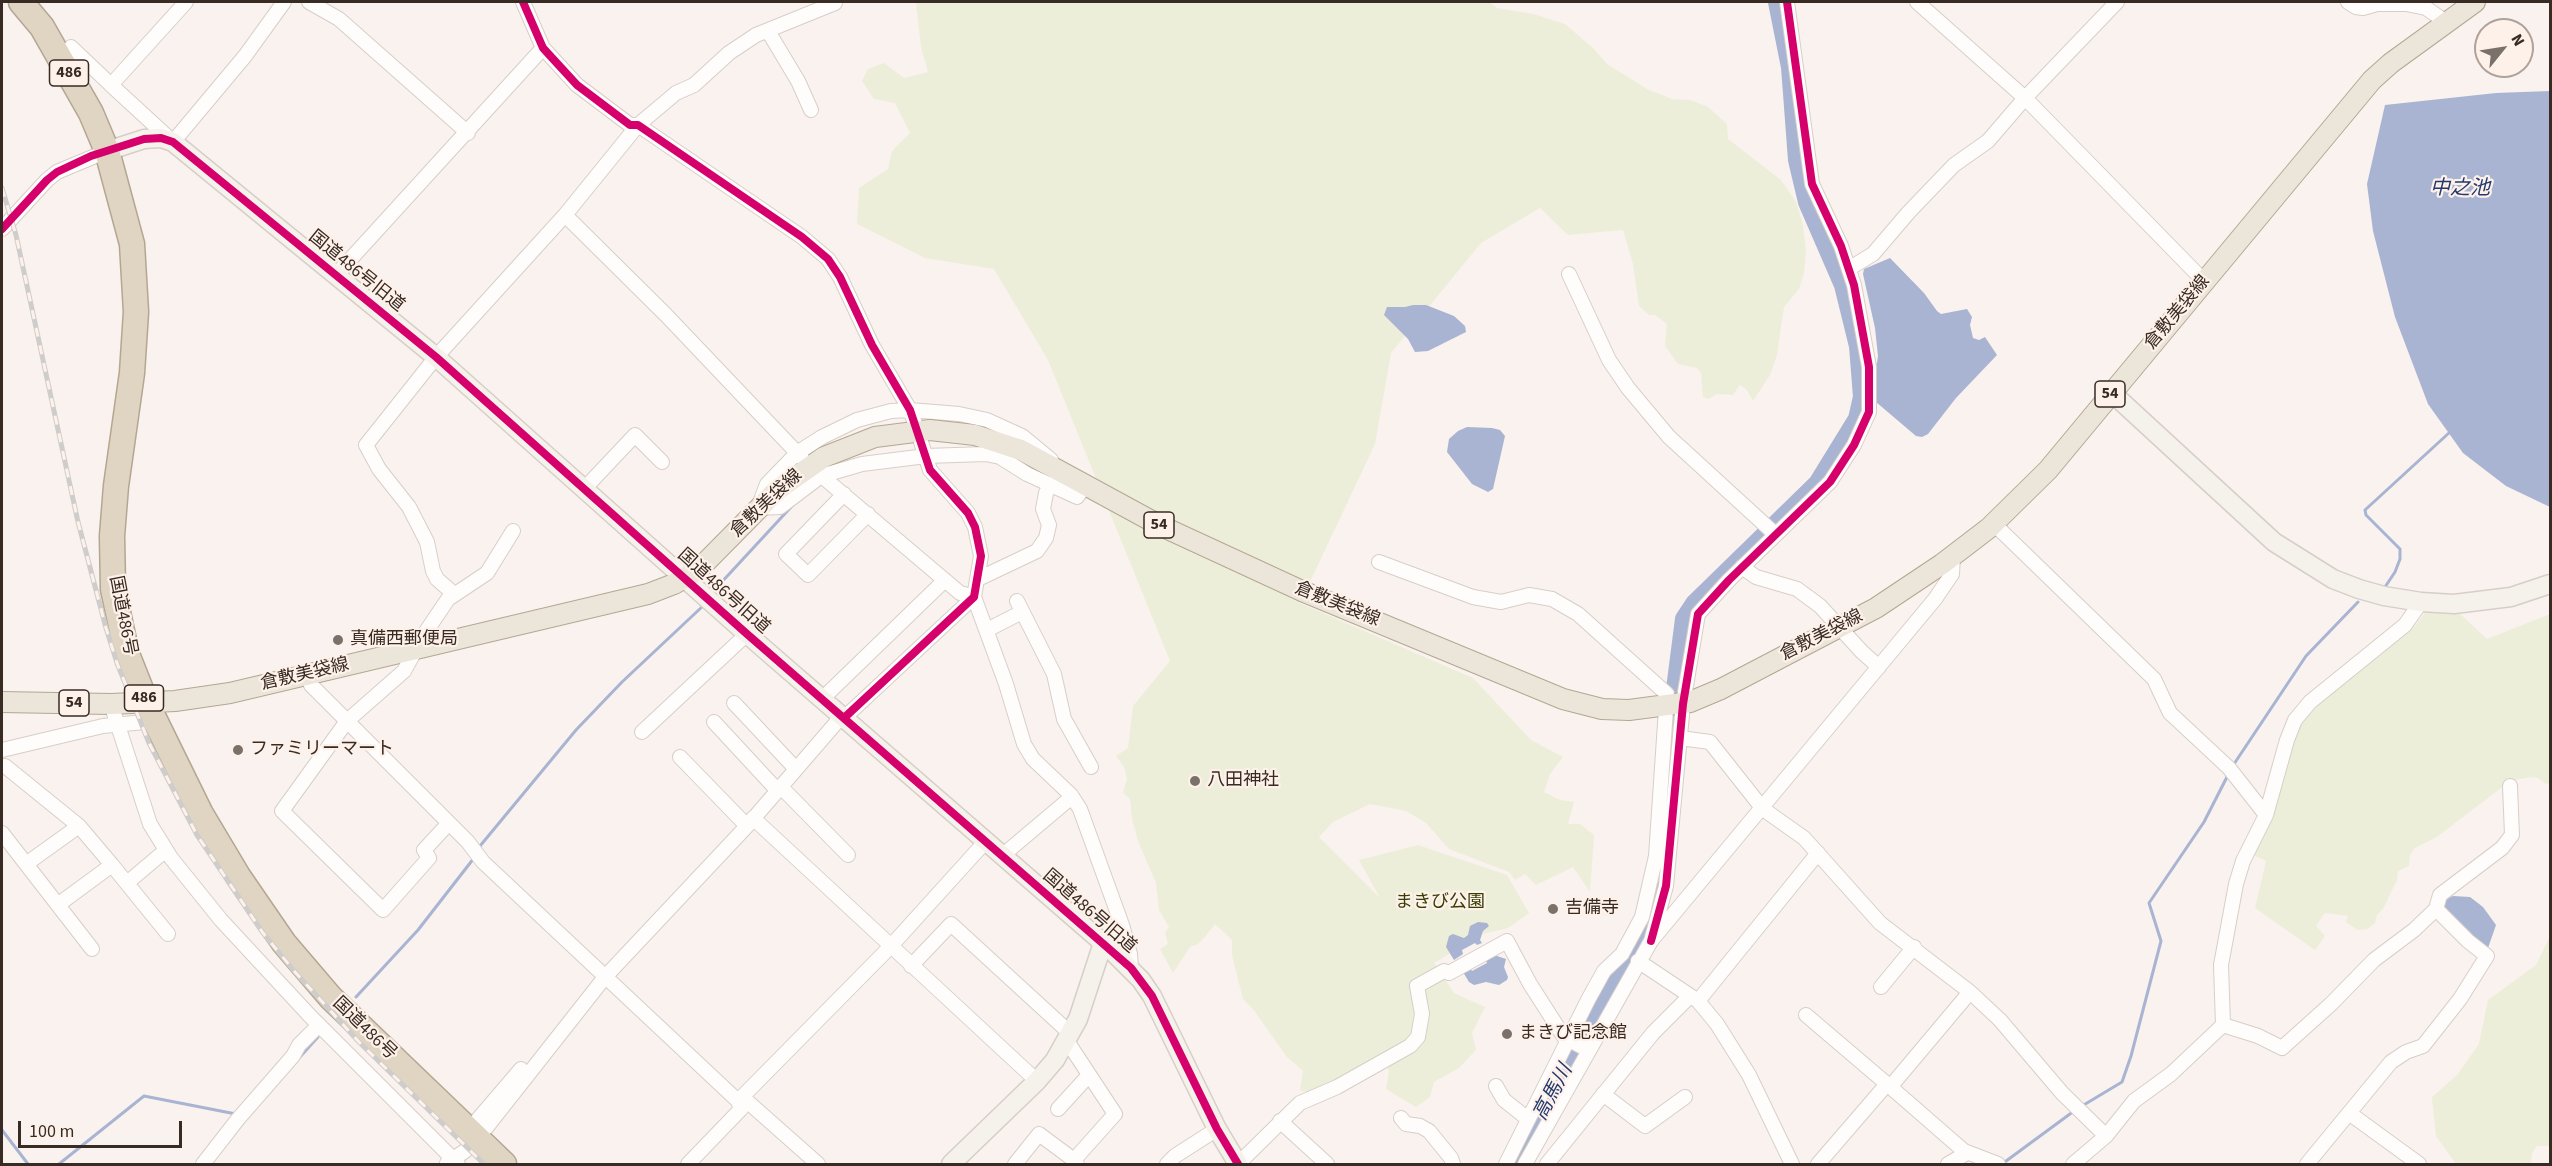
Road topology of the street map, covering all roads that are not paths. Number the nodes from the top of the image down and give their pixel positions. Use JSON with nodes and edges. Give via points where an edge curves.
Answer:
{"nodes":[{"id":1,"x":21,"y":2,"type":"edge"},
{"id":2,"x":186,"y":2,"type":"edge"},
{"id":3,"x":284,"y":2,"type":"edge"},
{"id":4,"x":309,"y":2,"type":"edge"},
{"id":5,"x":523,"y":2,"type":"edge"},
{"id":6,"x":1787,"y":2,"type":"edge"},
{"id":7,"x":1917,"y":2,"type":"edge"},
{"id":8,"x":2116,"y":2,"type":"edge"},
{"id":9,"x":2348,"y":2,"type":"edge"},
{"id":10,"x":2475,"y":2,"type":"edge"},
{"id":11,"x":836,"y":3,"type":"dead end"},
{"id":12,"x":2446,"y":22,"type":"junction"},
{"id":13,"x":768,"y":31,"type":"junction"},
{"id":14,"x":71,"y":47,"type":"dead end"},
{"id":15,"x":543,"y":48,"type":"junction"},
{"id":16,"x":111,"y":85,"type":"junction"},
{"id":17,"x":2025,"y":98,"type":"junction"},
{"id":18,"x":811,"y":110,"type":"dead end"},
{"id":19,"x":638,"y":125,"type":"junction"},
{"id":20,"x":468,"y":133,"type":"junction"},
{"id":21,"x":173,"y":142,"type":"junction"},
{"id":22,"x":107,"y":151,"type":"junction"},
{"id":23,"x":565,"y":215,"type":"junction"},
{"id":24,"x":2,"y":229,"type":"edge"},
{"id":25,"x":1850,"y":268,"type":"junction"},
{"id":26,"x":1569,"y":274,"type":"dead end"},
{"id":27,"x":336,"y":275,"type":"junction"},
{"id":28,"x":2204,"y":282,"type":"junction"},
{"id":29,"x":436,"y":357,"type":"junction"},
{"id":30,"x":2111,"y":392,"type":"junction"},
{"id":31,"x":912,"y":416,"type":"junction"},
{"id":32,"x":921,"y":442,"type":"dead end"},
{"id":33,"x":926,"y":456,"type":"junction"},
{"id":34,"x":801,"y":457,"type":"junction"},
{"id":35,"x":662,"y":462,"type":"dead end"},
{"id":36,"x":819,"y":474,"type":"junction"},
{"id":37,"x":1078,"y":482,"type":"junction"},
{"id":38,"x":1052,"y":484,"type":"junction"},
{"id":39,"x":585,"y":488,"type":"junction"},
{"id":40,"x":844,"y":494,"type":"junction"},
{"id":41,"x":758,"y":508,"type":"junction"},
{"id":42,"x":868,"y":514,"type":"junction"},
{"id":43,"x":1992,"y":523,"type":"junction"},
{"id":44,"x":513,"y":531,"type":"dead end"},
{"id":45,"x":1771,"y":531,"type":"junction"},
{"id":46,"x":1953,"y":556,"type":"junction"},
{"id":47,"x":1379,"y":562,"type":"dead end"},
{"id":48,"x":1742,"y":567,"type":"junction"},
{"id":49,"x":685,"y":579,"type":"junction"},
{"id":50,"x":978,"y":579,"type":"junction"},
{"id":51,"x":944,"y":581,"type":"junction"},
{"id":52,"x":2550,"y":584,"type":"edge"},
{"id":53,"x":453,"y":594,"type":"junction"},
{"id":54,"x":974,"y":597,"type":"junction"},
{"id":55,"x":2421,"y":603,"type":"junction"},
{"id":56,"x":1839,"y":628,"type":"junction"},
{"id":57,"x":987,"y":630,"type":"junction"},
{"id":58,"x":747,"y":634,"type":"junction"},
{"id":59,"x":416,"y":650,"type":"junction"},
{"id":60,"x":1879,"y":667,"type":"junction"},
{"id":61,"x":307,"y":675,"type":"junction"},
{"id":62,"x":822,"y":699,"type":"junction"},
{"id":63,"x":2,"y":702,"type":"edge"},
{"id":64,"x":734,"y":703,"type":"dead end"},
{"id":65,"x":111,"y":704,"type":"junction"},
{"id":66,"x":1674,"y":705,"type":"junction"},
{"id":67,"x":150,"y":712,"type":"junction"},
{"id":68,"x":843,"y":717,"type":"junction"},
{"id":69,"x":347,"y":721,"type":"junction"},
{"id":70,"x":714,"y":722,"type":"dead end"},
{"id":71,"x":117,"y":725,"type":"junction"},
{"id":72,"x":642,"y":732,"type":"dead end"},
{"id":73,"x":1680,"y":738,"type":"junction"},
{"id":74,"x":7,"y":749,"type":"edge"},
{"id":75,"x":680,"y":757,"type":"dead end"},
{"id":76,"x":3,"y":766,"type":"edge"},
{"id":77,"x":1091,"y":767,"type":"dead end"},
{"id":78,"x":795,"y":768,"type":"junction"},
{"id":79,"x":2510,"y":786,"type":"dead end"},
{"id":80,"x":779,"y":788,"type":"junction"},
{"id":81,"x":1071,"y":795,"type":"junction"},
{"id":82,"x":1762,"y":809,"type":"junction"},
{"id":83,"x":2266,"y":815,"type":"junction"},
{"id":84,"x":750,"y":822,"type":"junction"},
{"id":85,"x":449,"y":823,"type":"junction"},
{"id":86,"x":78,"y":825,"type":"junction"},
{"id":87,"x":2,"y":832,"type":"edge"},
{"id":88,"x":986,"y":841,"type":"junction"},
{"id":89,"x":166,"y":850,"type":"junction"},
{"id":90,"x":1818,"y":853,"type":"junction"},
{"id":91,"x":848,"y":855,"type":"dead end"},
{"id":92,"x":1003,"y":855,"type":"junction"},
{"id":93,"x":26,"y":864,"type":"junction"},
{"id":94,"x":112,"y":865,"type":"junction"},
{"id":95,"x":127,"y":883,"type":"junction"},
{"id":96,"x":59,"y":904,"type":"junction"},
{"id":97,"x":2436,"y":909,"type":"junction"},
{"id":98,"x":168,"y":934,"type":"dead end"},
{"id":99,"x":1651,"y":941,"type":"junction"},
{"id":100,"x":1103,"y":943,"type":"junction"},
{"id":101,"x":890,"y":947,"type":"junction"},
{"id":102,"x":1914,"y":947,"type":"junction"},
{"id":103,"x":92,"y":949,"type":"dead end"},
{"id":104,"x":1638,"y":962,"type":"junction"},
{"id":105,"x":911,"y":966,"type":"junction"},
{"id":106,"x":1131,"y":968,"type":"junction"},
{"id":107,"x":604,"y":980,"type":"junction"},
{"id":108,"x":1881,"y":987,"type":"dead end"},
{"id":109,"x":1970,"y":992,"type":"junction"},
{"id":110,"x":1694,"y":999,"type":"junction"},
{"id":111,"x":1806,"y":1015,"type":"dead end"},
{"id":112,"x":319,"y":1025,"type":"junction"},
{"id":113,"x":2223,"y":1025,"type":"junction"},
{"id":114,"x":1069,"y":1038,"type":"junction"},
{"id":115,"x":1579,"y":1045,"type":"junction"},
{"id":116,"x":1089,"y":1075,"type":"junction"},
{"id":117,"x":1037,"y":1081,"type":"junction"},
{"id":118,"x":1889,"y":1085,"type":"junction"},
{"id":119,"x":1496,"y":1086,"type":"dead end"},
{"id":120,"x":1603,"y":1094,"type":"junction"},
{"id":121,"x":1685,"y":1097,"type":"dead end"},
{"id":122,"x":740,"y":1105,"type":"junction"},
{"id":123,"x":1058,"y":1109,"type":"dead end"},
{"id":124,"x":2349,"y":1113,"type":"junction"},
{"id":125,"x":1401,"y":1118,"type":"dead end"},
{"id":126,"x":1528,"y":1119,"type":"junction"},
{"id":127,"x":1280,"y":1121,"type":"junction"},
{"id":128,"x":1217,"y":1129,"type":"junction"},
{"id":129,"x":476,"y":1132,"type":"junction"},
{"id":130,"x":2106,"y":1136,"type":"junction"},
{"id":131,"x":1967,"y":1153,"type":"junction"},
{"id":132,"x":452,"y":1162,"type":"edge"},
{"id":133,"x":1076,"y":1162,"type":"edge"},
{"id":134,"x":203,"y":1164,"type":"edge"},
{"id":135,"x":504,"y":1164,"type":"edge"},
{"id":136,"x":688,"y":1164,"type":"edge"},
{"id":137,"x":818,"y":1164,"type":"edge"},
{"id":138,"x":951,"y":1164,"type":"edge"},
{"id":139,"x":1015,"y":1164,"type":"edge"},
{"id":140,"x":1167,"y":1164,"type":"edge"},
{"id":141,"x":1238,"y":1164,"type":"edge"},
{"id":142,"x":1327,"y":1164,"type":"edge"},
{"id":143,"x":1453,"y":1164,"type":"edge"},
{"id":144,"x":1506,"y":1164,"type":"edge"},
{"id":145,"x":1525,"y":1164,"type":"edge"},
{"id":146,"x":1547,"y":1164,"type":"edge"},
{"id":147,"x":1792,"y":1164,"type":"edge"},
{"id":148,"x":1818,"y":1164,"type":"edge"},
{"id":149,"x":1948,"y":1164,"type":"edge"},
{"id":150,"x":1997,"y":1164,"type":"edge"},
{"id":151,"x":2073,"y":1164,"type":"edge"},
{"id":152,"x":2307,"y":1164,"type":"edge"},
{"id":153,"x":2419,"y":1164,"type":"edge"}],
"edges":[{"from":1,"to":22,"type":"highway","name":"国道486号","number":"486","via":[[42,27],[68,70]]},
{"from":2,"to":16,"type":"street"},
{"from":3,"to":21,"type":"street"},
{"from":4,"to":20,"type":"street","via":[[339,19]]},
{"from":5,"to":15,"type":"street"},
{"from":6,"to":25,"type":"street","via":[[1812,184]]},
{"from":7,"to":17,"type":"street"},
{"from":8,"to":17,"type":"street"},
{"from":9,"to":12,"type":"street","via":[[2363,8],[2406,4],[2426,8]]},
{"from":10,"to":12,"type":"main road","name":"倉敷美袋線","number":"54"},
{"from":11,"to":13,"type":"street"},
{"from":12,"to":28,"type":"main road","name":"倉敷美袋線","number":"54","via":[[2372,80]]},
{"from":13,"to":18,"type":"street"},
{"from":13,"to":19,"type":"street","via":[[729,53],[694,85],[676,93]]},
{"from":14,"to":16,"type":"street"},
{"from":15,"to":19,"type":"street","via":[[577,84],[630,125]]},
{"from":15,"to":20,"type":"street"},
{"from":16,"to":21,"type":"street"},
{"from":17,"to":25,"type":"street","via":[[1988,141],[1954,165],[1915,205],[1873,254]]},
{"from":17,"to":28,"type":"street"},
{"from":19,"to":23,"type":"street"},
{"from":19,"to":31,"type":"street","via":[[828,259]]},
{"from":20,"to":27,"type":"street"},
{"from":21,"to":22,"type":"street","via":[[144,139]]},
{"from":21,"to":27,"type":"street","name":"国道486号旧道"},
{"from":22,"to":24,"type":"street","via":[[46,180]]},
{"from":22,"to":67,"type":"highway","name":"国道486号","number":"486","via":[[132,244],[136,312],[116,486],[113,589],[127,654]]},
{"from":23,"to":29,"type":"street"},
{"from":23,"to":34,"type":"street"},
{"from":25,"to":45,"type":"street","via":[[1869,367],[1869,412],[1830,482]]},
{"from":26,"to":45,"type":"street","via":[[1609,360],[1628,388],[1669,437]]},
{"from":27,"to":29,"type":"street","name":"国道486号旧道"},
{"from":28,"to":30,"type":"main road","name":"倉敷美袋線","number":"54"},
{"from":29,"to":39,"type":"street","name":"国道486号旧道"},
{"from":29,"to":53,"type":"street","via":[[366,445],[409,507],[427,542],[437,579]]},
{"from":30,"to":43,"type":"main road","name":"倉敷美袋線","number":"54","via":[[2048,470]]},
{"from":30,"to":55,"type":"street","via":[[2274,542],[2304,563],[2359,590]]},
{"from":31,"to":34,"type":"street","via":[[891,411],[857,420],[822,437]]},
{"from":31,"to":37,"type":"street","via":[[958,414],[987,420],[1022,436]]},
{"from":32,"to":33,"type":"street"},
{"from":33,"to":36,"type":"street"},
{"from":33,"to":38,"type":"street","via":[[987,454]]},
{"from":33,"to":50,"type":"street","via":[[930,470],[975,526],[981,556]]},
{"from":34,"to":41,"type":"street","via":[[767,484]]},
{"from":35,"to":39,"type":"street","via":[[635,435]]},
{"from":36,"to":40,"type":"street"},
{"from":36,"to":41,"type":"street","via":[[780,507]]},
{"from":37,"to":38,"type":"street","via":[[1077,497]]},
{"from":37,"to":41,"type":"main road","name":"倉敷美袋線","number":"54","via":[[1002,443],[957,433],[913,431],[868,439],[824,456],[790,478]]},
{"from":37,"to":66,"type":"main road","name":"倉敷美袋線","number":"54","via":[[1159,525],[1302,591],[1563,699],[1602,709]]},
{"from":38,"to":50,"type":"street","via":[[1043,509],[1049,525],[1037,551]]},
{"from":39,"to":49,"type":"street","name":"国道486号旧道"},
{"from":40,"to":42,"type":"street"},
{"from":40,"to":42,"type":"street","via":[[786,554],[808,575]]},
{"from":41,"to":49,"type":"main road","name":"倉敷美袋線","number":"54","via":[[707,562]]},
{"from":42,"to":51,"type":"street"},
{"from":43,"to":46,"type":"main road","name":"倉敷美袋線","number":"54"},
{"from":43,"to":83,"type":"street","via":[[2154,679],[2170,713],[2230,770]]},
{"from":44,"to":53,"type":"street","via":[[486,573]]},
{"from":45,"to":48,"type":"street"},
{"from":46,"to":56,"type":"main road","name":"倉敷美袋線","number":"54"},
{"from":46,"to":60,"type":"street","via":[[1947,584]]},
{"from":47,"to":66,"type":"street","via":[[1473,597],[1501,602],[1529,595],[1552,599],[1578,614],[1667,694]]},
{"from":48,"to":56,"type":"street","via":[[1756,577],[1797,589],[1820,606]]},
{"from":48,"to":66,"type":"street","via":[[1698,614]]},
{"from":49,"to":58,"type":"street","name":"国道486号旧道"},
{"from":49,"to":59,"type":"main road","name":"倉敷美袋線","number":"54","via":[[648,594]]},
{"from":50,"to":54,"type":"street"},
{"from":51,"to":54,"type":"street","via":[[960,593]]},
{"from":51,"to":62,"type":"street"},
{"from":52,"to":55,"type":"street","via":[[2483,602]]},
{"from":53,"to":59,"type":"street"},
{"from":54,"to":57,"type":"street"},
{"from":54,"to":68,"type":"street"},
{"from":55,"to":83,"type":"street","via":[[2405,625],[2310,702],[2295,720]]},
{"from":56,"to":60,"type":"street"},
{"from":56,"to":66,"type":"main road","name":"倉敷美袋線","number":"54","via":[[1721,689]]},
{"from":57,"to":77,"type":"street","via":[[1019,606],[1054,674],[1064,719]]},
{"from":57,"to":81,"type":"street","via":[[1024,744],[1033,759]]},
{"from":58,"to":62,"type":"street","name":"国道486号旧道"},
{"from":58,"to":72,"type":"street"},
{"from":59,"to":61,"type":"main road","name":"倉敷美袋線","number":"54"},
{"from":59,"to":69,"type":"street","via":[[398,677]]},
{"from":60,"to":82,"type":"street"},
{"from":61,"to":67,"type":"main road","name":"倉敷美袋線","number":"54","via":[[175,701]]},
{"from":61,"to":69,"type":"street","via":[[311,685]]},
{"from":62,"to":68,"type":"street","name":"国道486号旧道"},
{"from":63,"to":65,"type":"main road","name":"倉敷美袋線","number":"54"},
{"from":64,"to":78,"type":"street"},
{"from":65,"to":67,"type":"main road","name":"倉敷美袋線","number":"54"},
{"from":65,"to":71,"type":"street"},
{"from":66,"to":73,"type":"street"},
{"from":66,"to":115,"type":"street","via":[[1656,856],[1642,917],[1622,954],[1604,971]]},
{"from":67,"to":71,"type":"street"},
{"from":67,"to":129,"type":"highway","name":"国道486号","number":"486","via":[[201,814],[284,943],[331,998]]},
{"from":68,"to":78,"type":"street"},
{"from":68,"to":88,"type":"street","name":"国道486号旧道"},
{"from":69,"to":85,"type":"street"},
{"from":69,"to":85,"type":"street","via":[[282,811],[383,910],[429,858],[424,850]]},
{"from":70,"to":80,"type":"street"},
{"from":71,"to":74,"type":"street"},
{"from":71,"to":89,"type":"street","via":[[150,824]]},
{"from":73,"to":82,"type":"street","via":[[1710,742]]},
{"from":73,"to":99,"type":"street","via":[[1666,886]]},
{"from":74,"to":76,"type":"street"},
{"from":75,"to":84,"type":"street"},
{"from":76,"to":86,"type":"street"},
{"from":78,"to":80,"type":"street"},
{"from":79,"to":97,"type":"street","via":[[2512,835],[2502,848],[2440,895]]},
{"from":80,"to":84,"type":"street"},
{"from":80,"to":91,"type":"street"},
{"from":81,"to":92,"type":"street"},
{"from":81,"to":106,"type":"street","via":[[1080,809],[1122,925]]},
{"from":82,"to":90,"type":"street","via":[[1804,838]]},
{"from":82,"to":99,"type":"street"},
{"from":83,"to":113,"type":"street","via":[[2243,861],[2231,906],[2221,965]]},
{"from":84,"to":101,"type":"street","via":[[837,894]]},
{"from":84,"to":107,"type":"street"},
{"from":85,"to":107,"type":"street","via":[[483,862]]},
{"from":86,"to":93,"type":"street"},
{"from":86,"to":94,"type":"street"},
{"from":87,"to":93,"type":"street"},
{"from":88,"to":92,"type":"street","name":"国道486号旧道"},
{"from":88,"to":101,"type":"street"},
{"from":89,"to":95,"type":"street"},
{"from":89,"to":112,"type":"street","via":[[221,920]]},
{"from":90,"to":102,"type":"street","via":[[1880,923]]},
{"from":90,"to":110,"type":"street"},
{"from":92,"to":100,"type":"street","name":"国道486号旧道"},
{"from":93,"to":96,"type":"street"},
{"from":94,"to":95,"type":"street"},
{"from":94,"to":96,"type":"street"},
{"from":95,"to":98,"type":"street"},
{"from":96,"to":103,"type":"street"},
{"from":97,"to":113,"type":"street","via":[[2374,960],[2282,1048]]},
{"from":97,"to":124,"type":"street","via":[[2487,956],[2423,1046],[2391,1062]]},
{"from":99,"to":104,"type":"street"},
{"from":100,"to":106,"type":"street","name":"国道486号旧道"},
{"from":100,"to":114,"type":"street"},
{"from":101,"to":105,"type":"street"},
{"from":101,"to":122,"type":"street"},
{"from":102,"to":108,"type":"street"},
{"from":102,"to":109,"type":"street"},
{"from":104,"to":110,"type":"street"},
{"from":104,"to":115,"type":"street"},
{"from":105,"to":114,"type":"street","via":[[951,924]]},
{"from":105,"to":117,"type":"street"},
{"from":106,"to":128,"type":"street","name":"国道486号旧道","via":[[1152,996]]},
{"from":107,"to":122,"type":"street"},
{"from":107,"to":129,"type":"street","via":[[550,1046],[527,1061]]},
{"from":109,"to":118,"type":"street"},
{"from":109,"to":130,"type":"street"},
{"from":110,"to":120,"type":"street","via":[[1653,1033]]},
{"from":110,"to":147,"type":"street","via":[[1717,1024],[1749,1076]]},
{"from":111,"to":118,"type":"street"},
{"from":112,"to":132,"type":"street"},
{"from":112,"to":134,"type":"street"},
{"from":113,"to":130,"type":"street","via":[[2134,1101]]},
{"from":114,"to":116,"type":"street"},
{"from":114,"to":117,"type":"street"},
{"from":115,"to":126,"type":"street"},
{"from":115,"to":127,"type":"street","via":[[1564,1037],[1506,941],[1417,986],[1422,1014],[1418,1037],[1410,1047],[1300,1103]]},
{"from":115,"to":145,"type":"street"},
{"from":116,"to":123,"type":"street"},
{"from":116,"to":133,"type":"street","via":[[1115,1114]]},
{"from":117,"to":138,"type":"street"},
{"from":118,"to":131,"type":"street"},
{"from":118,"to":148,"type":"street"},
{"from":119,"to":126,"type":"street","via":[[1504,1100]]},
{"from":120,"to":121,"type":"street","via":[[1645,1126]]},
{"from":120,"to":146,"type":"street"},
{"from":122,"to":136,"type":"street"},
{"from":122,"to":137,"type":"street","via":[[748,1102]]},
{"from":124,"to":152,"type":"street"},
{"from":124,"to":153,"type":"street"},
{"from":125,"to":143,"type":"street","via":[[1406,1124],[1429,1131]]},
{"from":126,"to":144,"type":"street"},
{"from":127,"to":141,"type":"street"},
{"from":127,"to":142,"type":"street"},
{"from":128,"to":140,"type":"street"},
{"from":128,"to":141,"type":"street","name":"国道486号旧道"},
{"from":129,"to":132,"type":"street","via":[[465,1151]]},
{"from":129,"to":135,"type":"highway","name":"国道486号","number":"486"},
{"from":130,"to":151,"type":"street"},
{"from":131,"to":149,"type":"street"},
{"from":131,"to":150,"type":"street"},
{"from":133,"to":139,"type":"street","via":[[1039,1134]]}]}
